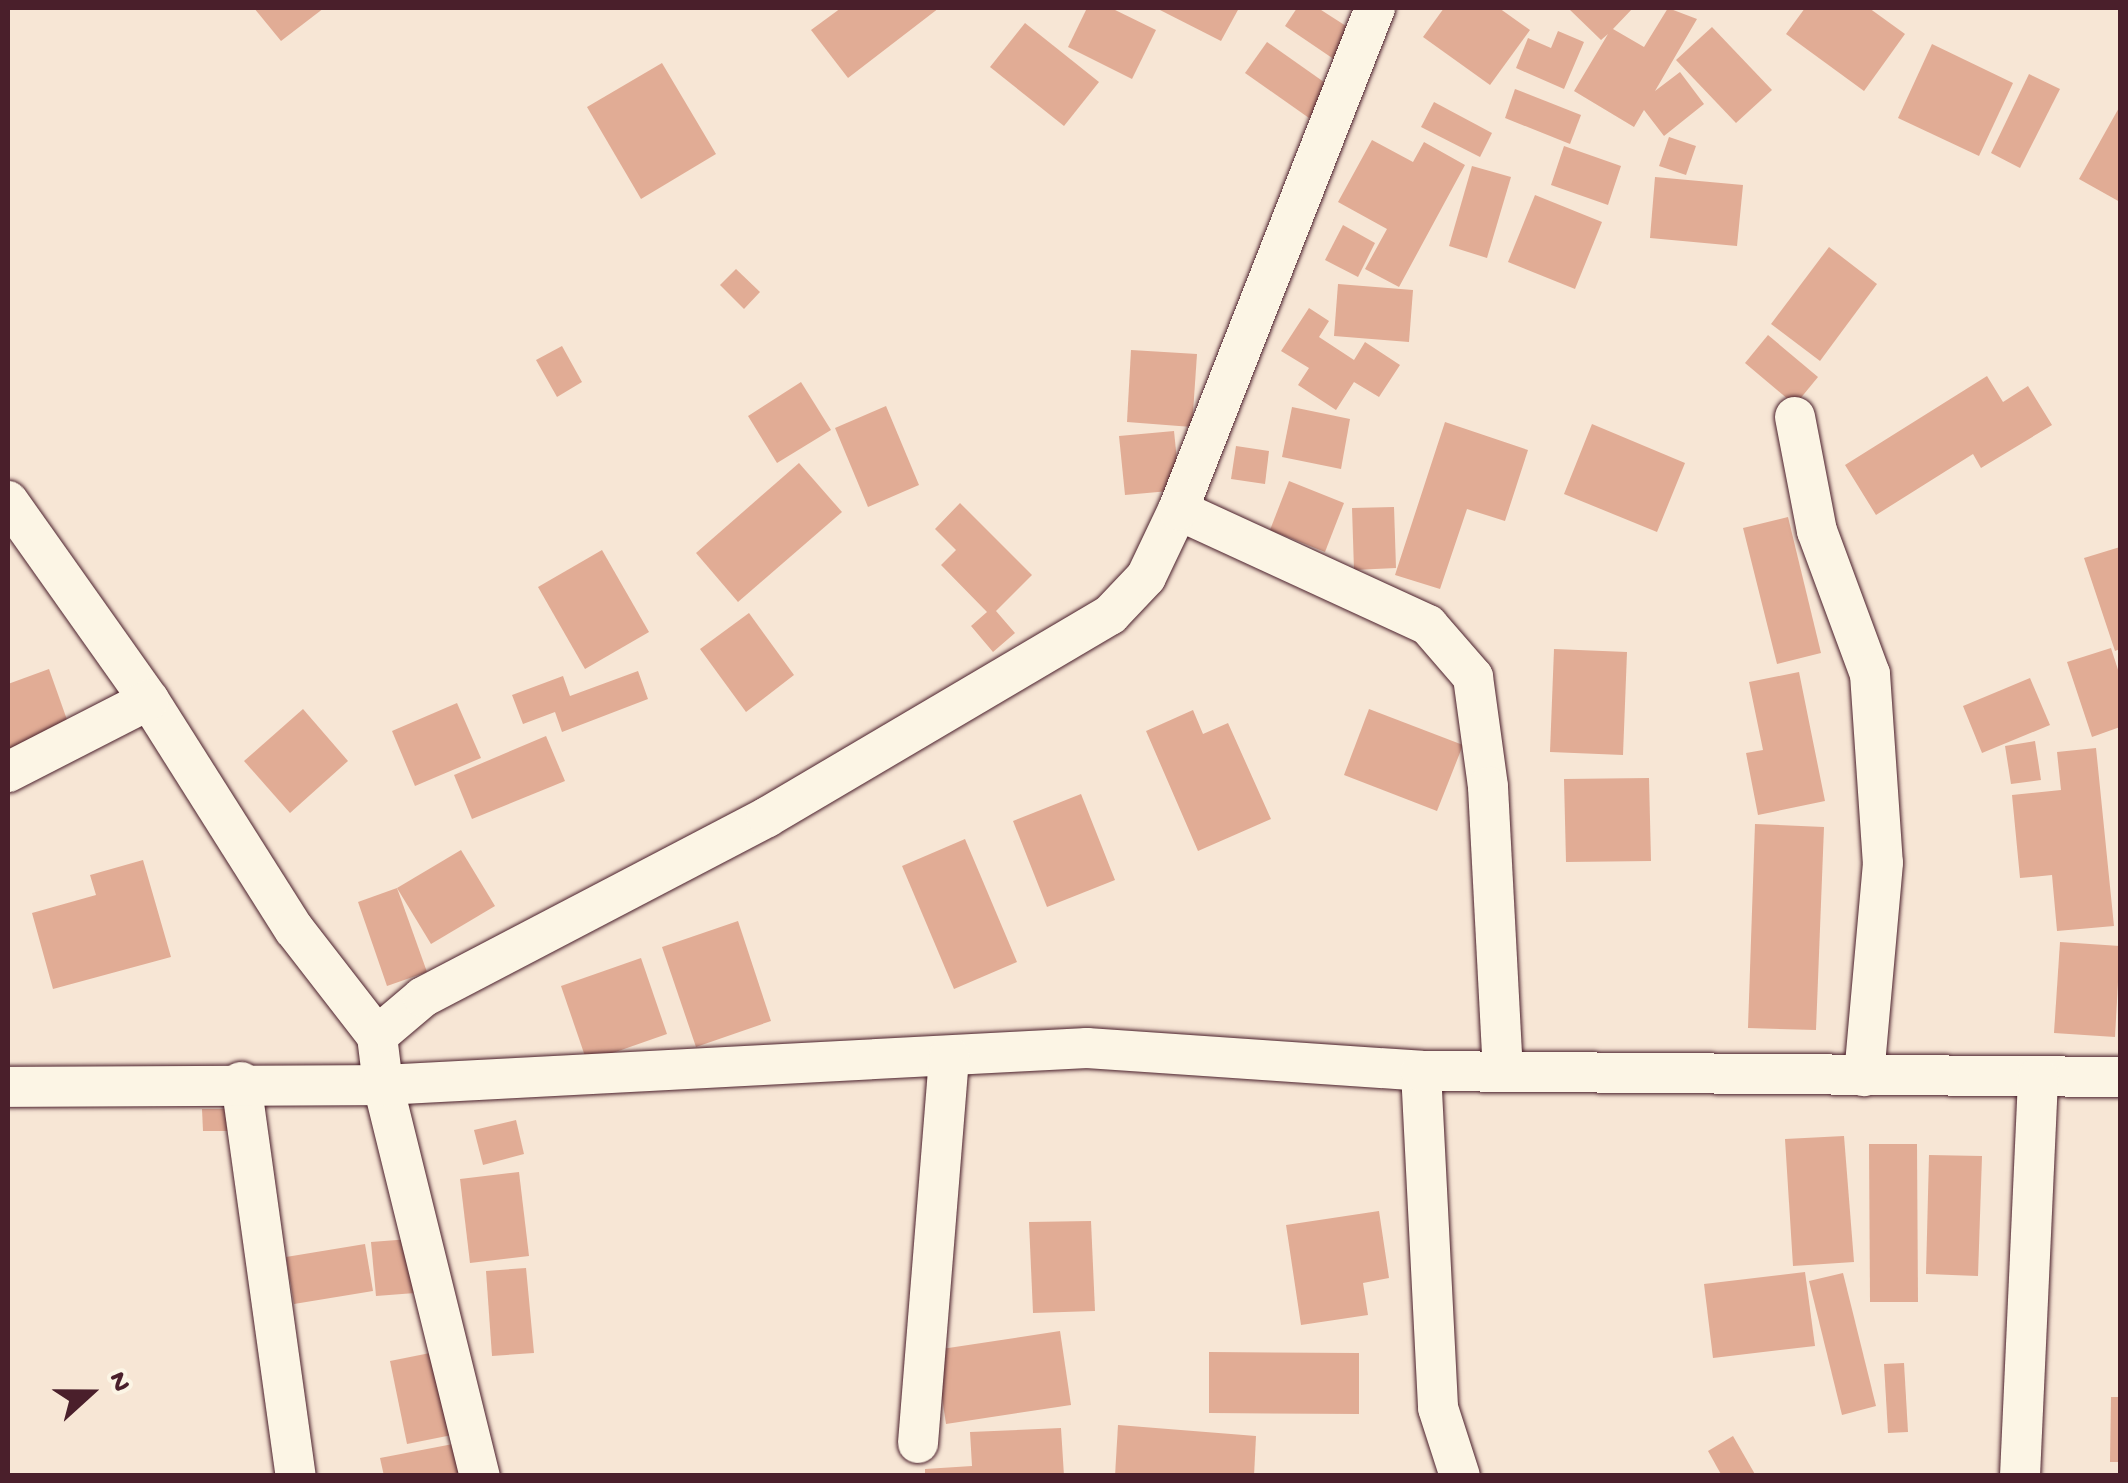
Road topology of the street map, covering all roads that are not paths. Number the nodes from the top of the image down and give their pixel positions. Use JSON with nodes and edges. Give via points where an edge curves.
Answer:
{"nodes":[{"id":1,"x":1376,"y":8,"type":"edge"},
{"id":2,"x":1795,"y":417,"type":"dead end"},
{"id":3,"x":8,"y":502,"type":"edge"},
{"id":4,"x":1178,"y":510,"type":"junction"},
{"id":5,"x":149,"y":700,"type":"junction"},
{"id":6,"x":8,"y":772,"type":"edge"},
{"id":7,"x":378,"y":1036,"type":"junction"},
{"id":8,"x":949,"y":1056,"type":"junction"},
{"id":9,"x":1503,"y":1071,"type":"junction"},
{"id":10,"x":1421,"y":1072,"type":"junction"},
{"id":11,"x":1864,"y":1076,"type":"junction"},
{"id":12,"x":2038,"y":1077,"type":"junction"},
{"id":13,"x":2120,"y":1078,"type":"edge"},
{"id":14,"x":240,"y":1082,"type":"junction"},
{"id":15,"x":384,"y":1084,"type":"junction"},
{"id":16,"x":8,"y":1087,"type":"edge"},
{"id":17,"x":918,"y":1443,"type":"dead end"},
{"id":18,"x":296,"y":1476,"type":"edge"},
{"id":19,"x":480,"y":1476,"type":"edge"},
{"id":20,"x":1460,"y":1476,"type":"edge"},
{"id":21,"x":2020,"y":1476,"type":"edge"}],
"edges":[{"from":1,"to":4,"type":"street"},
{"from":2,"to":11,"type":"street","via":[[1818,531],[1870,674],[1882,864]]},
{"from":3,"to":5,"type":"street"},
{"from":4,"to":7,"type":"street","via":[[1146,577],[1110,615],[767,817],[423,996]]},
{"from":4,"to":9,"type":"street","via":[[1428,624],[1473,677],[1488,787]]},
{"from":5,"to":6,"type":"street"},
{"from":5,"to":7,"type":"street","via":[[294,929]]},
{"from":7,"to":15,"type":"street"},
{"from":8,"to":10,"type":"street","via":[[1086,1048]]},
{"from":8,"to":15,"type":"street"},
{"from":8,"to":17,"type":"street"},
{"from":9,"to":10,"type":"street"},
{"from":9,"to":11,"type":"street"},
{"from":10,"to":20,"type":"street","via":[[1438,1408]]},
{"from":11,"to":12,"type":"street"},
{"from":12,"to":13,"type":"street"},
{"from":12,"to":21,"type":"street"},
{"from":14,"to":15,"type":"street"},
{"from":14,"to":16,"type":"street"},
{"from":14,"to":18,"type":"street"},
{"from":15,"to":19,"type":"street"}]}
